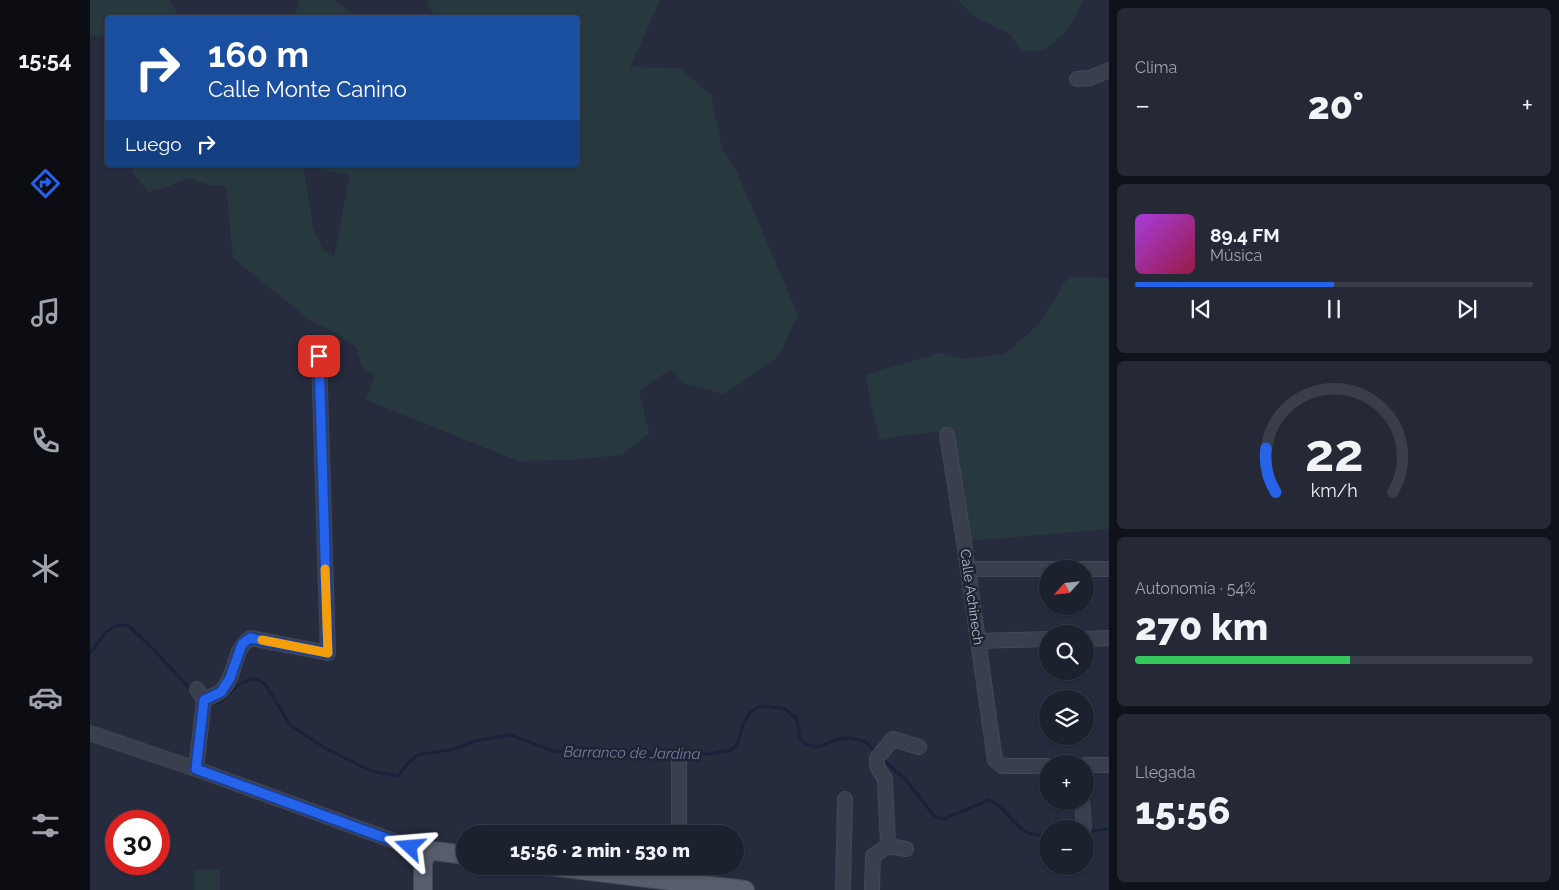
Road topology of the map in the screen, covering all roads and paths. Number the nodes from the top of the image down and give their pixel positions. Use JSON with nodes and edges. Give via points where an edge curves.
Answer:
{"nodes":[{"id":1,"x":1109,"y":70,"type":"edge"},
{"id":2,"x":1077,"y":79,"type":"dead end"},
{"id":3,"x":319,"y":356,"type":"dead end"},
{"id":4,"x":946,"y":435,"type":"dead end"},
{"id":5,"x":1109,"y":568,"type":"edge"},
{"id":6,"x":968,"y":569,"type":"junction"},
{"id":7,"x":1109,"y":638,"type":"edge"},
{"id":8,"x":1039,"y":639,"type":"edge"},
{"id":9,"x":1094,"y":639,"type":"edge"},
{"id":10,"x":979,"y":641,"type":"junction"},
{"id":11,"x":90,"y":733,"type":"edge"},
{"id":12,"x":918,"y":747,"type":"dead end"},
{"id":13,"x":679,"y":758,"type":"dead end"},
{"id":14,"x":1094,"y":765,"type":"edge"},
{"id":15,"x":1109,"y":765,"type":"edge"},
{"id":16,"x":1039,"y":766,"type":"edge"},
{"id":17,"x":196,"y":769,"type":"junction"},
{"id":18,"x":845,"y":799,"type":"dead end"},
{"id":19,"x":679,"y":825,"type":"edge"},
{"id":20,"x":888,"y":846,"type":"junction"},
{"id":21,"x":906,"y":848,"type":"dead end"},
{"id":22,"x":427,"y":853,"type":"junction"},
{"id":23,"x":456,"y":854,"type":"edge"},
{"id":24,"x":590,"y":875,"type":"edge"},
{"id":25,"x":674,"y":875,"type":"edge"},
{"id":26,"x":683,"y":875,"type":"edge"},
{"id":27,"x":632,"y":884,"type":"edge"},
{"id":28,"x":423,"y":890,"type":"edge"},
{"id":29,"x":745,"y":890,"type":"edge"},
{"id":30,"x":843,"y":890,"type":"edge"},
{"id":31,"x":872,"y":890,"type":"edge"}],
"edges":[{"from":1,"to":2,"type":"street","via":[[1090,78]]},
{"from":3,"to":17,"type":"street","via":[[328,653],[250,638],[242,644],[230,678],[221,692],[200,694]]},
{"from":4,"to":6,"type":"street","name":"Calle Achinech"},
{"from":5,"to":6,"type":"street"},
{"from":6,"to":10,"type":"street","name":"Calle Achinech"},
{"from":7,"to":9,"type":"street"},
{"from":8,"to":10,"type":"street"},
{"from":10,"to":16,"type":"street","name":"Calle Achinech","via":[[995,760],[1002,766]]},
{"from":11,"to":17,"type":"street"},
{"from":12,"to":20,"type":"street","via":[[893,739],[880,755],[877,766],[885,779]]},
{"from":13,"to":19,"type":"street"},
{"from":14,"to":15,"type":"street"},
{"from":17,"to":22,"type":"street"},
{"from":18,"to":30,"type":"street"},
{"from":20,"to":21,"type":"street"},
{"from":20,"to":31,"type":"street","via":[[873,856]]},
{"from":22,"to":23,"type":"main road"},
{"from":22,"to":28,"type":"main road","via":[[423,862]]},
{"from":24,"to":27,"type":"main road"},
{"from":25,"to":27,"type":"main road"},
{"from":26,"to":29,"type":"main road"}]}
